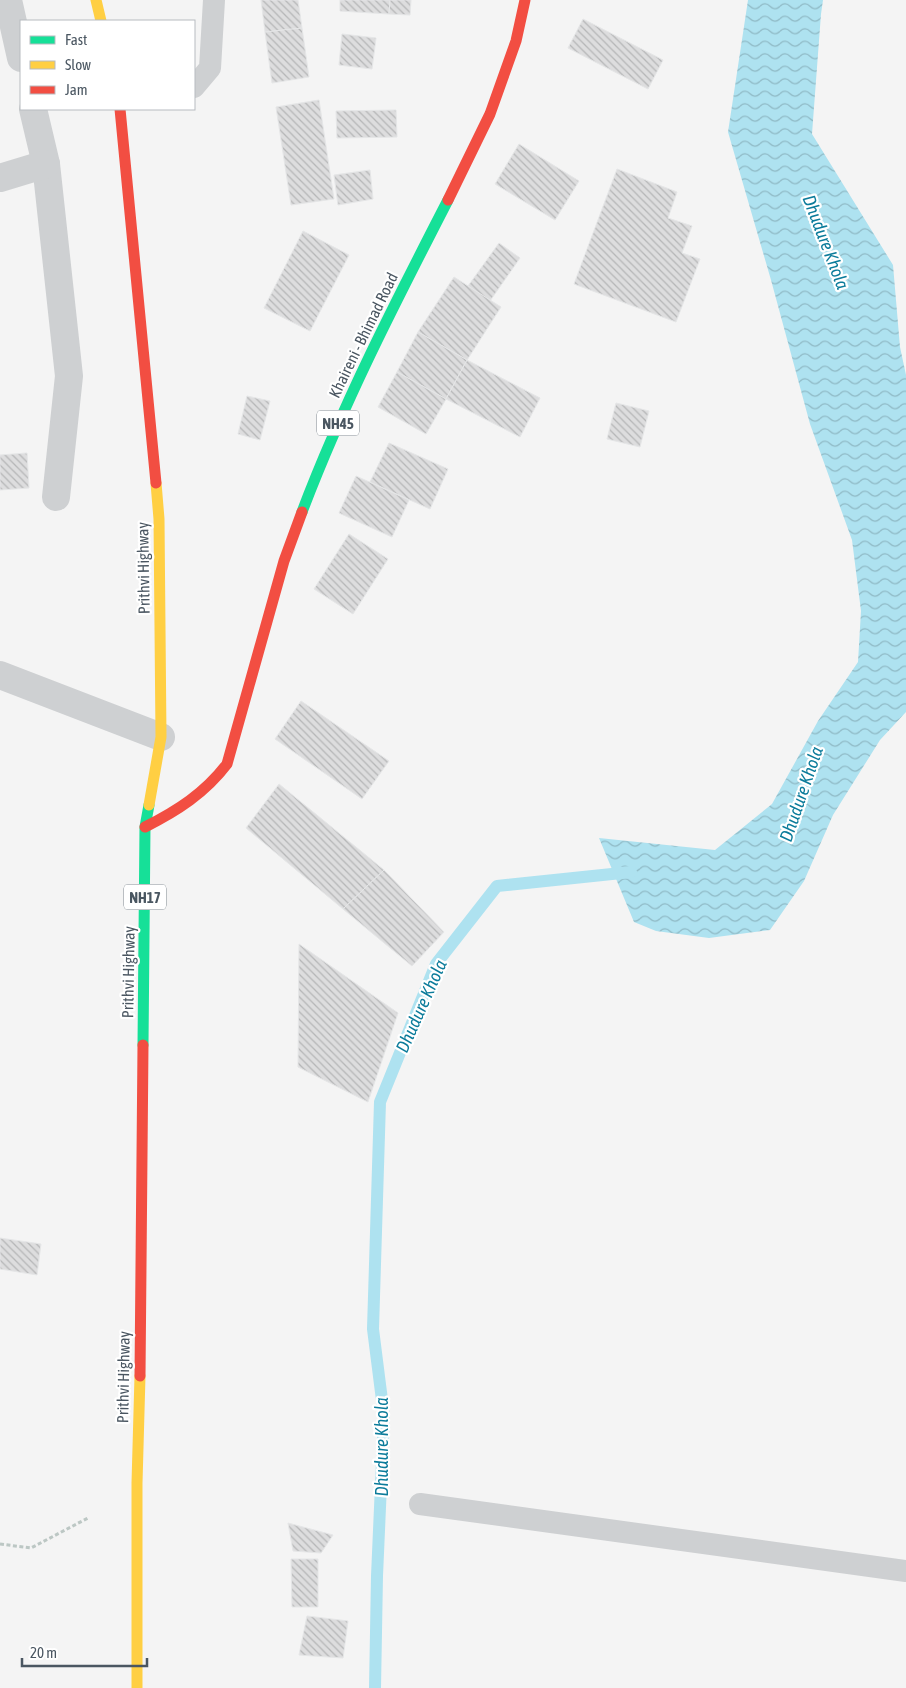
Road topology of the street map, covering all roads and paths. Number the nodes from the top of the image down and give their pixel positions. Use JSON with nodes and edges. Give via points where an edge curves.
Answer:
{"nodes":[{"id":1,"x":8,"y":0,"type":"edge"},
{"id":2,"x":96,"y":0,"type":"edge"},
{"id":3,"x":214,"y":0,"type":"edge"},
{"id":4,"x":525,"y":0,"type":"edge"},
{"id":5,"x":101,"y":20,"type":"edge"},
{"id":6,"x":20,"y":54,"type":"edge"},
{"id":7,"x":195,"y":86,"type":"edge"},
{"id":8,"x":33,"y":110,"type":"edge"},
{"id":9,"x":120,"y":110,"type":"edge"},
{"id":10,"x":46,"y":164,"type":"junction"},
{"id":11,"x":0,"y":178,"type":"edge"},
{"id":12,"x":56,"y":497,"type":"dead end"},
{"id":13,"x":0,"y":675,"type":"edge"},
{"id":14,"x":161,"y":737,"type":"junction"},
{"id":15,"x":146,"y":827,"type":"junction"},
{"id":16,"x":420,"y":1504,"type":"dead end"},
{"id":17,"x":88,"y":1518,"type":"dead end"},
{"id":18,"x":0,"y":1544,"type":"edge"},
{"id":19,"x":906,"y":1571,"type":"edge"},
{"id":20,"x":136,"y":1688,"type":"edge"}],
"edges":[{"from":1,"to":6,"type":"street"},
{"from":2,"to":5,"type":"main road"},
{"from":3,"to":7,"type":"lane","via":[[210,68]]},
{"from":4,"to":15,"type":"main road","name":"Khaireni - Bhimad Road","number":"NH45","via":[[516,41],[490,114],[367,359],[322,460],[284,561],[227,764],[196,798]]},
{"from":8,"to":10,"type":"street"},
{"from":9,"to":14,"type":"main road","name":"Prithvi Highway","number":"NH17","via":[[159,520]]},
{"from":10,"to":11,"type":"street"},
{"from":10,"to":12,"type":"street","via":[[69,376]]},
{"from":13,"to":14,"type":"street"},
{"from":14,"to":15,"type":"main road","name":"Prithvi Highway","number":"NH17"},
{"from":15,"to":20,"type":"main road","name":"Prithvi Highway","number":"NH17"},
{"from":16,"to":19,"type":"lane"},
{"from":17,"to":18,"type":"path","via":[[31,1548]]}]}
